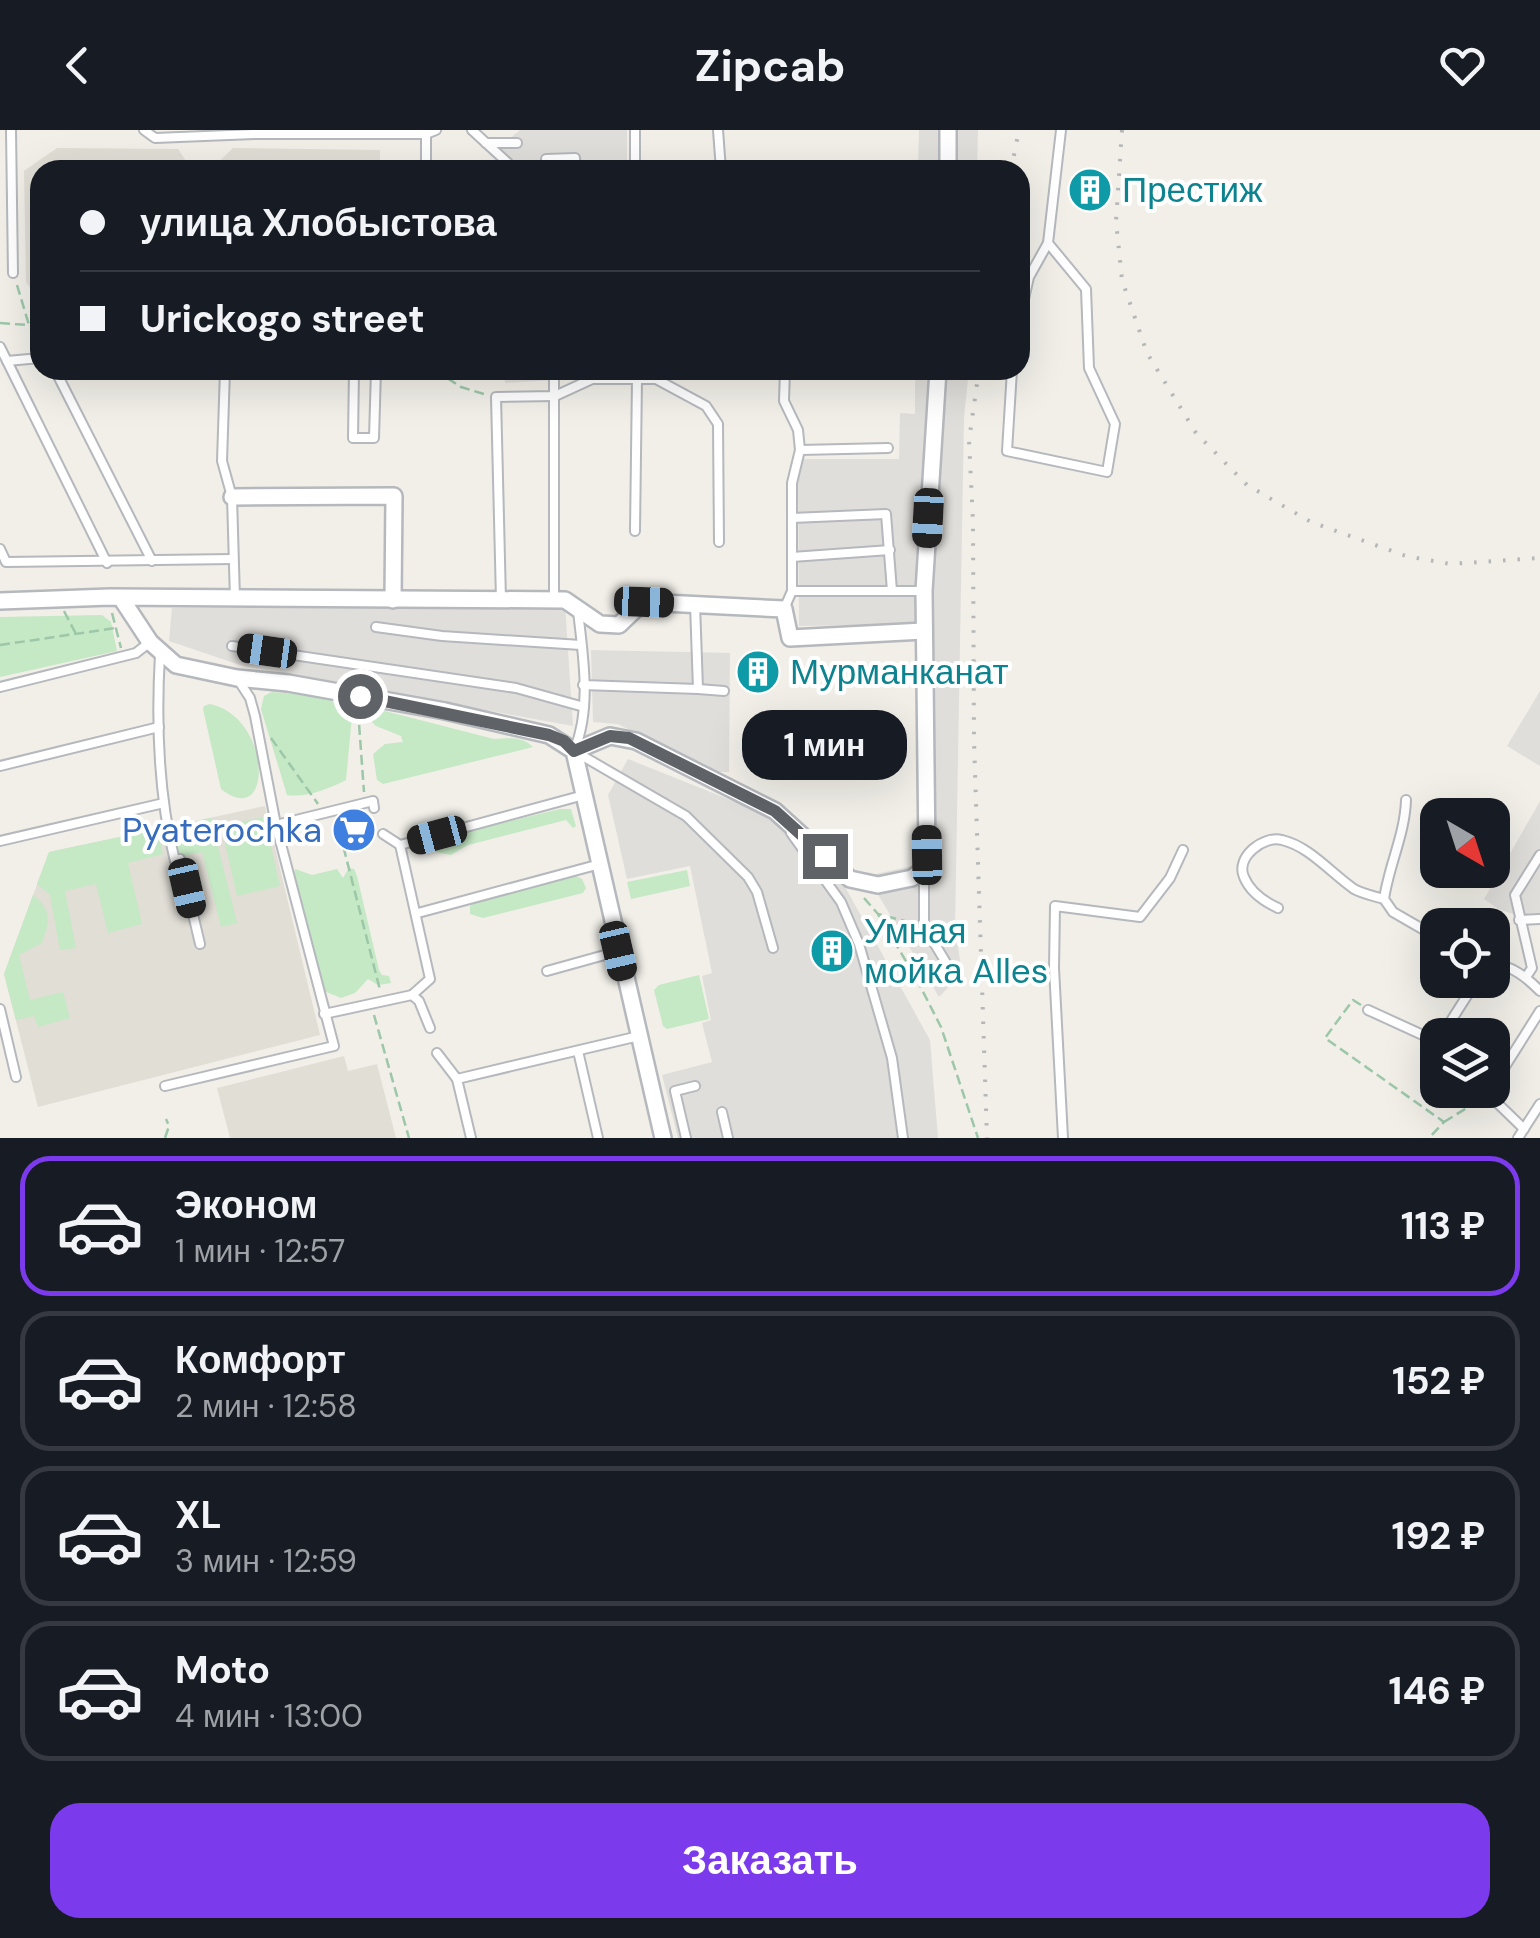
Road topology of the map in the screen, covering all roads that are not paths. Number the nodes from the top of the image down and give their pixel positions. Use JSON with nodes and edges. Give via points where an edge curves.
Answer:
{"nodes":[{"id":1,"x":11,"y":130,"type":"edge"},
{"id":2,"x":144,"y":130,"type":"edge"},
{"id":3,"x":436,"y":130,"type":"edge"},
{"id":4,"x":472,"y":130,"type":"edge"},
{"id":5,"x":635,"y":130,"type":"edge"},
{"id":6,"x":718,"y":130,"type":"edge"},
{"id":7,"x":948,"y":130,"type":"edge"},
{"id":8,"x":1061,"y":130,"type":"edge"},
{"id":9,"x":253,"y":132,"type":"edge"},
{"id":10,"x":426,"y":134,"type":"junction"},
{"id":11,"x":486,"y":143,"type":"junction"},
{"id":12,"x":516,"y":143,"type":"dead end"},
{"id":13,"x":426,"y":160,"type":"edge"},
{"id":14,"x":505,"y":160,"type":"edge"},
{"id":15,"x":546,"y":160,"type":"edge"},
{"id":16,"x":575,"y":160,"type":"edge"},
{"id":17,"x":635,"y":160,"type":"edge"},
{"id":18,"x":720,"y":160,"type":"edge"},
{"id":19,"x":948,"y":160,"type":"edge"},
{"id":20,"x":1048,"y":243,"type":"junction"},
{"id":21,"x":13,"y":273,"type":"road end"},
{"id":22,"x":1030,"y":276,"type":"edge"},
{"id":23,"x":0,"y":347,"type":"edge"},
{"id":24,"x":30,"y":359,"type":"edge"},
{"id":25,"x":7,"y":361,"type":"junction"},
{"id":26,"x":60,"y":380,"type":"edge"},
{"id":27,"x":225,"y":380,"type":"edge"},
{"id":28,"x":354,"y":380,"type":"edge"},
{"id":29,"x":376,"y":380,"type":"edge"},
{"id":30,"x":554,"y":380,"type":"edge"},
{"id":31,"x":583,"y":380,"type":"edge"},
{"id":32,"x":637,"y":380,"type":"edge"},
{"id":33,"x":658,"y":380,"type":"edge"},
{"id":34,"x":785,"y":380,"type":"edge"},
{"id":35,"x":937,"y":380,"type":"edge"},
{"id":36,"x":1011,"y":380,"type":"edge"},
{"id":37,"x":555,"y":396,"type":"junction"},
{"id":38,"x":888,"y":448,"type":"dead end"},
{"id":39,"x":800,"y":450,"type":"junction"},
{"id":40,"x":232,"y":497,"type":"junction"},
{"id":41,"x":792,"y":518,"type":"junction"},
{"id":42,"x":635,"y":531,"type":"dead end"},
{"id":43,"x":720,"y":542,"type":"dead end"},
{"id":44,"x":0,"y":548,"type":"edge"},
{"id":45,"x":890,"y":550,"type":"junction"},
{"id":46,"x":792,"y":557,"type":"junction"},
{"id":47,"x":233,"y":559,"type":"junction"},
{"id":48,"x":152,"y":561,"type":"junction"},
{"id":49,"x":108,"y":563,"type":"junction"},
{"id":50,"x":792,"y":591,"type":"junction"},
{"id":51,"x":892,"y":591,"type":"junction"},
{"id":52,"x":924,"y":591,"type":"junction"},
{"id":53,"x":121,"y":598,"type":"junction"},
{"id":54,"x":235,"y":599,"type":"junction"},
{"id":55,"x":393,"y":600,"type":"junction"},
{"id":56,"x":501,"y":600,"type":"junction"},
{"id":57,"x":554,"y":600,"type":"junction"},
{"id":58,"x":0,"y":601,"type":"edge"},
{"id":59,"x":696,"y":604,"type":"junction"},
{"id":60,"x":577,"y":606,"type":"junction"},
{"id":61,"x":784,"y":608,"type":"junction"},
{"id":62,"x":376,"y":627,"type":"dead end"},
{"id":63,"x":924,"y":631,"type":"junction"},
{"id":64,"x":581,"y":645,"type":"junction"},
{"id":65,"x":232,"y":646,"type":"dead end"},
{"id":66,"x":155,"y":647,"type":"junction"},
{"id":67,"x":237,"y":678,"type":"junction"},
{"id":68,"x":583,"y":685,"type":"junction"},
{"id":69,"x":0,"y":686,"type":"edge"},
{"id":70,"x":698,"y":690,"type":"junction"},
{"id":71,"x":724,"y":691,"type":"dead end"},
{"id":72,"x":584,"y":707,"type":"junction"},
{"id":73,"x":158,"y":728,"type":"junction"},
{"id":74,"x":574,"y":751,"type":"junction"},
{"id":75,"x":0,"y":766,"type":"edge"},
{"id":76,"x":584,"y":795,"type":"junction"},
{"id":77,"x":1406,"y":800,"type":"dead end"},
{"id":78,"x":164,"y":803,"type":"junction"},
{"id":79,"x":370,"y":806,"type":"road end"},
{"id":80,"x":775,"y":811,"type":"junction"},
{"id":81,"x":276,"y":825,"type":"junction"},
{"id":82,"x":383,"y":834,"type":"dead end"},
{"id":83,"x":0,"y":841,"type":"edge"},
{"id":84,"x":400,"y":845,"type":"junction"},
{"id":85,"x":1184,"y":850,"type":"dead end"},
{"id":86,"x":1540,"y":855,"type":"edge"},
{"id":87,"x":600,"y":864,"type":"junction"},
{"id":88,"x":924,"y":869,"type":"junction"},
{"id":89,"x":1384,"y":900,"type":"junction"},
{"id":90,"x":1278,"y":908,"type":"dead end"},
{"id":91,"x":418,"y":914,"type":"junction"},
{"id":92,"x":1540,"y":919,"type":"edge"},
{"id":93,"x":1518,"y":920,"type":"junction"},
{"id":94,"x":1420,"y":928,"type":"edge"},
{"id":95,"x":200,"y":944,"type":"dead end"},
{"id":96,"x":772,"y":948,"type":"dead end"},
{"id":97,"x":618,"y":951,"type":"junction"},
{"id":98,"x":948,"y":966,"type":"dead end"},
{"id":99,"x":1510,"y":969,"type":"edge"},
{"id":100,"x":547,"y":971,"type":"dead end"},
{"id":101,"x":1526,"y":978,"type":"junction"},
{"id":102,"x":1540,"y":991,"type":"edge"},
{"id":103,"x":412,"y":995,"type":"junction"},
{"id":104,"x":0,"y":1009,"type":"edge"},
{"id":105,"x":1368,"y":1010,"type":"road end"},
{"id":106,"x":1540,"y":1011,"type":"edge"},
{"id":107,"x":324,"y":1014,"type":"junction"},
{"id":108,"x":430,"y":1028,"type":"dead end"},
{"id":109,"x":1420,"y":1034,"type":"edge"},
{"id":110,"x":638,"y":1036,"type":"junction"},
{"id":111,"x":578,"y":1051,"type":"junction"},
{"id":112,"x":437,"y":1053,"type":"dead end"},
{"id":113,"x":1510,"y":1059,"type":"edge"},
{"id":114,"x":16,"y":1076,"type":"dead end"},
{"id":115,"x":457,"y":1079,"type":"junction"},
{"id":116,"x":165,"y":1086,"type":"dead end"},
{"id":117,"x":695,"y":1086,"type":"dead end"},
{"id":118,"x":1540,"y":1104,"type":"edge"},
{"id":119,"x":1506,"y":1108,"type":"edge"},
{"id":120,"x":722,"y":1112,"type":"dead end"},
{"id":121,"x":680,"y":1113,"type":"junction"},
{"id":122,"x":658,"y":1118,"type":"junction"},
{"id":123,"x":1524,"y":1128,"type":"junction"},
{"id":124,"x":471,"y":1138,"type":"edge"},
{"id":125,"x":598,"y":1138,"type":"edge"},
{"id":126,"x":663,"y":1138,"type":"edge"},
{"id":127,"x":686,"y":1138,"type":"edge"},
{"id":128,"x":728,"y":1138,"type":"edge"},
{"id":129,"x":903,"y":1138,"type":"edge"},
{"id":130,"x":1064,"y":1138,"type":"edge"},
{"id":131,"x":1518,"y":1138,"type":"edge"}],
"edges":[{"from":1,"to":21,"type":"lane"},
{"from":2,"to":9,"type":"lane","via":[[155,138]]},
{"from":3,"to":10,"type":"lane"},
{"from":4,"to":11,"type":"lane"},
{"from":5,"to":17,"type":"lane"},
{"from":6,"to":18,"type":"lane"},
{"from":7,"to":19,"type":"street"},
{"from":8,"to":20,"type":"lane"},
{"from":9,"to":10,"type":"lane"},
{"from":10,"to":13,"type":"lane"},
{"from":11,"to":12,"type":"lane"},
{"from":11,"to":14,"type":"lane"},
{"from":15,"to":16,"type":"lane"},
{"from":20,"to":22,"type":"lane"},
{"from":20,"to":36,"type":"lane","via":[[1086,290],[1089,368],[1114,424],[1107,472],[1007,451]]},
{"from":23,"to":25,"type":"lane"},
{"from":24,"to":25,"type":"lane"},
{"from":25,"to":49,"type":"lane"},
{"from":26,"to":48,"type":"lane"},
{"from":27,"to":40,"type":"lane","via":[[222,462]]},
{"from":28,"to":29,"type":"lane","via":[[353,438],[374,438]]},
{"from":30,"to":37,"type":"lane"},
{"from":31,"to":37,"type":"lane"},
{"from":32,"to":42,"type":"lane"},
{"from":33,"to":43,"type":"lane","via":[[706,406],[718,424]]},
{"from":34,"to":39,"type":"lane","via":[[784,401]]},
{"from":35,"to":52,"type":"street"},
{"from":37,"to":56,"type":"lane","via":[[496,397]]},
{"from":37,"to":57,"type":"lane"},
{"from":38,"to":39,"type":"lane"},
{"from":39,"to":41,"type":"lane"},
{"from":40,"to":47,"type":"lane"},
{"from":40,"to":55,"type":"street","via":[[394,496]]},
{"from":41,"to":45,"type":"lane","via":[[886,514]]},
{"from":41,"to":46,"type":"lane"},
{"from":44,"to":49,"type":"lane","via":[[6,562]]},
{"from":45,"to":46,"type":"lane"},
{"from":45,"to":51,"type":"lane"},
{"from":46,"to":50,"type":"lane"},
{"from":47,"to":48,"type":"lane"},
{"from":47,"to":54,"type":"lane"},
{"from":48,"to":49,"type":"lane"},
{"from":50,"to":51,"type":"lane"},
{"from":50,"to":61,"type":"lane"},
{"from":51,"to":52,"type":"lane"},
{"from":52,"to":63,"type":"street"},
{"from":53,"to":54,"type":"street"},
{"from":53,"to":58,"type":"street"},
{"from":53,"to":66,"type":"street"},
{"from":54,"to":55,"type":"street"},
{"from":55,"to":56,"type":"street"},
{"from":56,"to":57,"type":"street"},
{"from":57,"to":60,"type":"street"},
{"from":59,"to":60,"type":"street","via":[[644,602],[619,625],[600,624]]},
{"from":59,"to":61,"type":"street"},
{"from":59,"to":70,"type":"lane"},
{"from":60,"to":64,"type":"lane"},
{"from":61,"to":63,"type":"street","via":[[790,638]]},
{"from":62,"to":64,"type":"lane"},
{"from":63,"to":88,"type":"street"},
{"from":64,"to":68,"type":"lane"},
{"from":65,"to":72,"type":"lane","via":[[516,688]]},
{"from":66,"to":67,"type":"street","via":[[176,665]]},
{"from":66,"to":69,"type":"lane"},
{"from":66,"to":73,"type":"lane"},
{"from":67,"to":74,"type":"street","via":[[549,735]]},
{"from":67,"to":81,"type":"lane","via":[[255,716]]},
{"from":68,"to":70,"type":"lane"},
{"from":68,"to":72,"type":"lane"},
{"from":70,"to":71,"type":"lane"},
{"from":72,"to":74,"type":"lane"},
{"from":73,"to":75,"type":"lane"},
{"from":73,"to":78,"type":"lane"},
{"from":74,"to":76,"type":"street"},
{"from":74,"to":80,"type":"street","via":[[610,736],[629,738]]},
{"from":74,"to":96,"type":"lane","via":[[686,816],[748,877]]},
{"from":76,"to":84,"type":"lane"},
{"from":76,"to":87,"type":"street"},
{"from":77,"to":89,"type":"lane"},
{"from":78,"to":83,"type":"lane"},
{"from":78,"to":95,"type":"lane"},
{"from":79,"to":81,"type":"lane"},
{"from":80,"to":88,"type":"street","via":[[850,879],[878,885]]},
{"from":80,"to":129,"type":"lane","via":[[840,902],[859,944],[892,1058]]},
{"from":81,"to":107,"type":"lane"},
{"from":82,"to":84,"type":"lane"},
{"from":84,"to":91,"type":"lane"},
{"from":85,"to":130,"type":"lane","via":[[1140,917],[1055,906]]},
{"from":86,"to":93,"type":"lane","via":[[1515,896]]},
{"from":87,"to":91,"type":"lane"},
{"from":87,"to":97,"type":"street"},
{"from":88,"to":98,"type":"lane","via":[[924,926]]},
{"from":89,"to":90,"type":"lane","via":[[1358,891],[1280,839],[1262,842],[1243,868],[1263,902]]},
{"from":89,"to":94,"type":"lane"},
{"from":91,"to":103,"type":"lane","via":[[430,979]]},
{"from":92,"to":93,"type":"lane"},
{"from":93,"to":101,"type":"lane","via":[[1532,968]]},
{"from":97,"to":100,"type":"lane"},
{"from":97,"to":110,"type":"street"},
{"from":99,"to":101,"type":"lane"},
{"from":101,"to":102,"type":"lane"},
{"from":103,"to":107,"type":"lane"},
{"from":103,"to":108,"type":"lane"},
{"from":104,"to":114,"type":"lane"},
{"from":105,"to":109,"type":"lane"},
{"from":106,"to":113,"type":"lane"},
{"from":107,"to":116,"type":"lane","via":[[334,1046]]},
{"from":110,"to":111,"type":"lane"},
{"from":110,"to":122,"type":"street"},
{"from":111,"to":115,"type":"lane"},
{"from":111,"to":125,"type":"lane"},
{"from":112,"to":115,"type":"lane"},
{"from":115,"to":124,"type":"lane"},
{"from":117,"to":121,"type":"lane","via":[[675,1091]]},
{"from":118,"to":123,"type":"lane"},
{"from":119,"to":123,"type":"lane"},
{"from":120,"to":128,"type":"lane"},
{"from":121,"to":122,"type":"lane"},
{"from":121,"to":127,"type":"lane"},
{"from":122,"to":126,"type":"street"},
{"from":123,"to":131,"type":"lane"}]}
